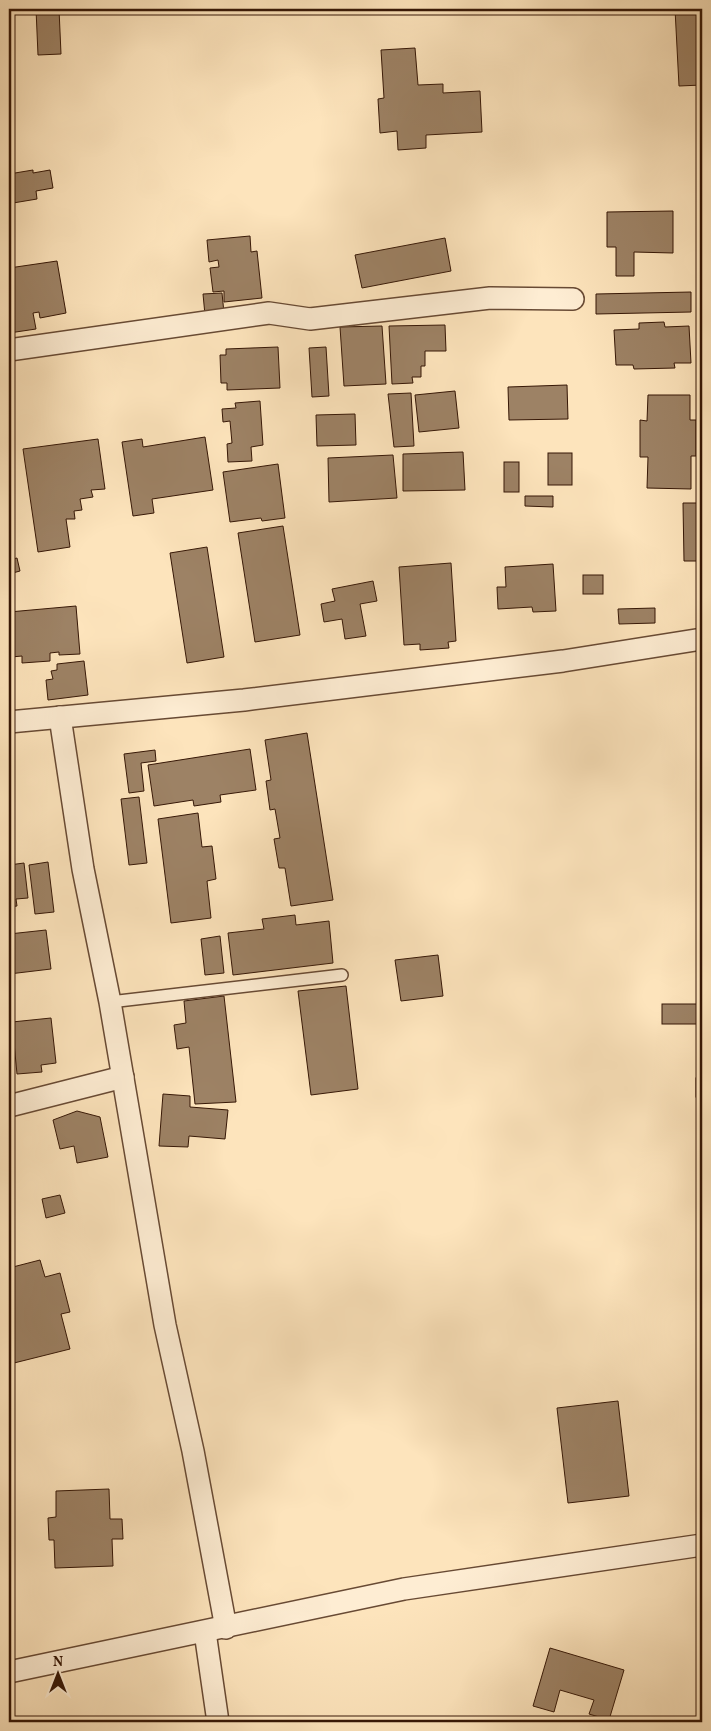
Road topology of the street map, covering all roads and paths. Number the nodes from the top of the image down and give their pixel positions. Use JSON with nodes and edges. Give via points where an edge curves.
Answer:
{"nodes":[{"id":1,"x":573,"y":299,"type":"dead end"},
{"id":2,"x":9,"y":350,"type":"edge"},
{"id":3,"x":702,"y":639,"type":"edge"},
{"id":4,"x":60,"y":717,"type":"junction"},
{"id":5,"x":9,"y":722,"type":"edge"},
{"id":6,"x":342,"y":976,"type":"dead end"},
{"id":7,"x":110,"y":1002,"type":"junction"},
{"id":8,"x":123,"y":1077,"type":"junction"},
{"id":9,"x":9,"y":1106,"type":"edge"},
{"id":10,"x":702,"y":1545,"type":"edge"},
{"id":11,"x":226,"y":1628,"type":"junction"},
{"id":12,"x":205,"y":1632,"type":"junction"},
{"id":13,"x":9,"y":1672,"type":"edge"},
{"id":14,"x":218,"y":1722,"type":"edge"}],
"edges":[{"from":1,"to":2,"type":"street","via":[[490,298],[310,319],[269,313]]},
{"from":3,"to":4,"type":"street","via":[[563,661],[244,700]]},
{"from":4,"to":5,"type":"street"},
{"from":4,"to":7,"type":"street","via":[[83,869]]},
{"from":6,"to":7,"type":"lane"},
{"from":7,"to":8,"type":"street"},
{"from":8,"to":9,"type":"street"},
{"from":8,"to":11,"type":"street","via":[[165,1325],[193,1451]]},
{"from":10,"to":11,"type":"street","via":[[404,1589]]},
{"from":11,"to":12,"type":"street"},
{"from":12,"to":13,"type":"street"},
{"from":12,"to":14,"type":"street"}]}
